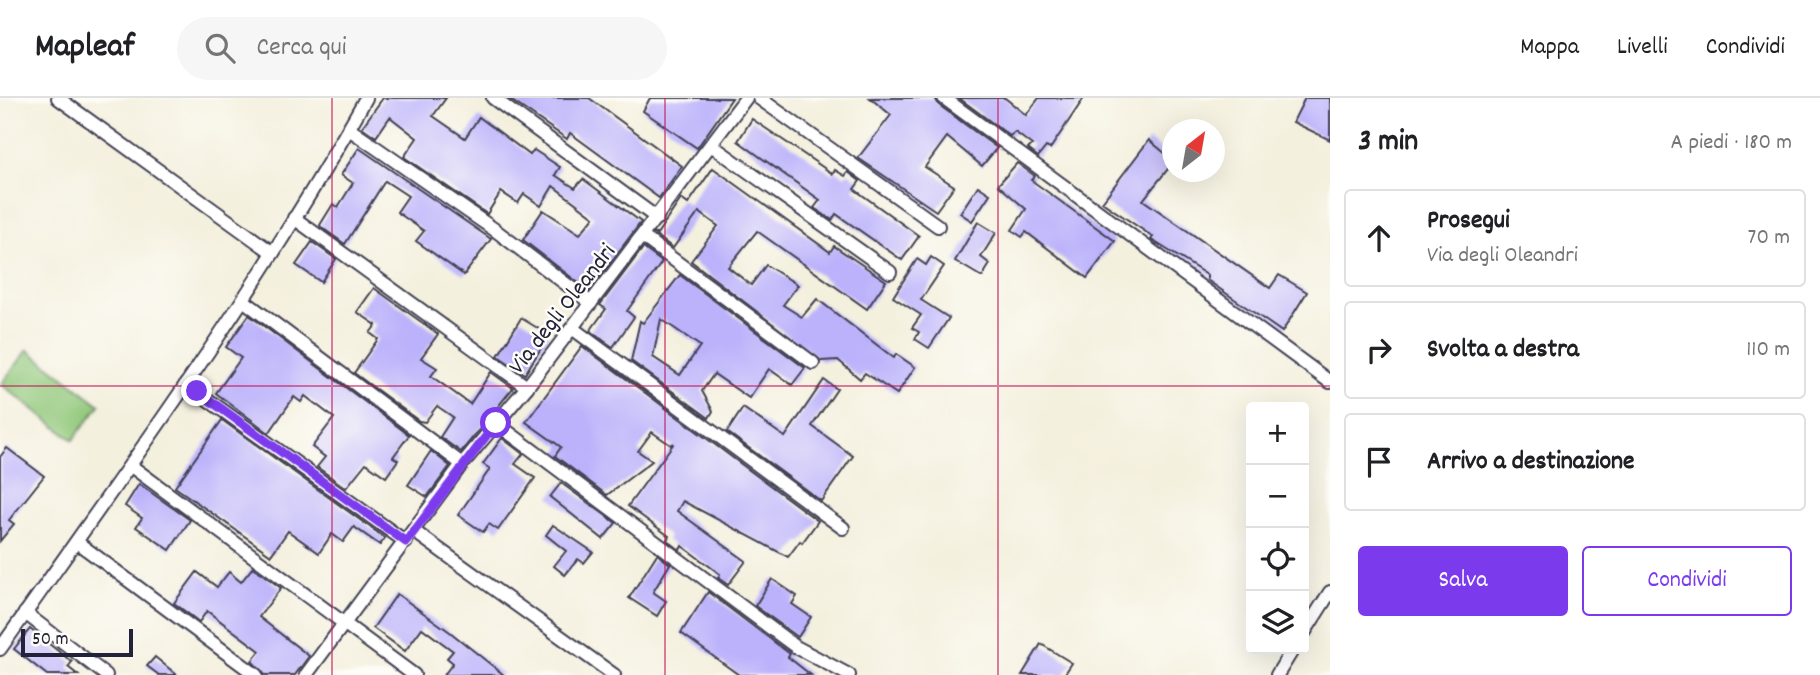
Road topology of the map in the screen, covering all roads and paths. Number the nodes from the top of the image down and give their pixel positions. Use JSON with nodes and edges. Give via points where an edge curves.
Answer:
{"nodes":[{"id":1,"x":58,"y":98,"type":"edge"},
{"id":2,"x":366,"y":98,"type":"edge"},
{"id":3,"x":493,"y":98,"type":"edge"},
{"id":4,"x":759,"y":98,"type":"edge"},
{"id":5,"x":944,"y":98,"type":"edge"},
{"id":6,"x":739,"y":100,"type":"edge"},
{"id":7,"x":349,"y":129,"type":"junction"},
{"id":8,"x":711,"y":145,"type":"junction"},
{"id":9,"x":294,"y":218,"type":"junction"},
{"id":10,"x":657,"y":218,"type":"junction"},
{"id":11,"x":938,"y":226,"type":"dead end"},
{"id":12,"x":643,"y":237,"type":"junction"},
{"id":13,"x":273,"y":253,"type":"junction"},
{"id":14,"x":890,"y":272,"type":"dead end"},
{"id":15,"x":243,"y":300,"type":"junction"},
{"id":16,"x":591,"y":303,"type":"junction"},
{"id":17,"x":572,"y":328,"type":"junction"},
{"id":18,"x":813,"y":363,"type":"dead end"},
{"id":19,"x":1330,"y":382,"type":"edge"},
{"id":20,"x":187,"y":384,"type":"junction"},
{"id":21,"x":527,"y":387,"type":"junction"},
{"id":22,"x":496,"y":423,"type":"junction"},
{"id":23,"x":462,"y":464,"type":"junction"},
{"id":24,"x":131,"y":466,"type":"junction"},
{"id":25,"x":844,"y":527,"type":"dead end"},
{"id":26,"x":410,"y":537,"type":"junction"},
{"id":27,"x":78,"y":543,"type":"junction"},
{"id":28,"x":1330,"y":592,"type":"edge"},
{"id":29,"x":26,"y":613,"type":"junction"},
{"id":30,"x":341,"y":624,"type":"junction"},
{"id":31,"x":1309,"y":625,"type":"edge"},
{"id":32,"x":0,"y":649,"type":"edge"},
{"id":33,"x":1290,"y":654,"type":"edge"},
{"id":34,"x":106,"y":675,"type":"edge"},
{"id":35,"x":256,"y":675,"type":"edge"},
{"id":36,"x":306,"y":675,"type":"edge"},
{"id":37,"x":414,"y":675,"type":"edge"},
{"id":38,"x":614,"y":675,"type":"edge"},
{"id":39,"x":849,"y":675,"type":"edge"},
{"id":40,"x":1277,"y":675,"type":"edge"}],
"edges":[{"from":1,"to":13,"type":"street"},
{"from":2,"to":7,"type":"street"},
{"from":3,"to":10,"type":"street"},
{"from":4,"to":11,"type":"street"},
{"from":5,"to":19,"type":"street"},
{"from":6,"to":8,"type":"street","name":"Via degli Oleandri"},
{"from":7,"to":9,"type":"street"},
{"from":7,"to":16,"type":"street"},
{"from":8,"to":10,"type":"street","name":"Via degli Oleandri"},
{"from":8,"to":14,"type":"street"},
{"from":9,"to":13,"type":"street"},
{"from":9,"to":21,"type":"street"},
{"from":10,"to":12,"type":"street","name":"Via degli Oleandri"},
{"from":12,"to":16,"type":"street","name":"Via degli Oleandri"},
{"from":12,"to":18,"type":"street"},
{"from":13,"to":15,"type":"street"},
{"from":15,"to":20,"type":"street"},
{"from":15,"to":23,"type":"street"},
{"from":16,"to":17,"type":"street","name":"Via degli Oleandri"},
{"from":17,"to":21,"type":"street","name":"Via degli Oleandri"},
{"from":17,"to":25,"type":"street"},
{"from":20,"to":24,"type":"street"},
{"from":20,"to":26,"type":"street"},
{"from":21,"to":22,"type":"street","name":"Via degli Oleandri"},
{"from":22,"to":23,"type":"street","name":"Via degli Oleandri"},
{"from":22,"to":39,"type":"street","via":[[796,647]]},
{"from":23,"to":26,"type":"street","name":"Via degli Oleandri"},
{"from":24,"to":27,"type":"street"},
{"from":24,"to":30,"type":"street"},
{"from":26,"to":30,"type":"street","name":"Via degli Oleandri"},
{"from":26,"to":38,"type":"street"},
{"from":27,"to":29,"type":"street"},
{"from":27,"to":35,"type":"street"},
{"from":28,"to":31,"type":"street"},
{"from":29,"to":32,"type":"street"},
{"from":29,"to":34,"type":"street"},
{"from":30,"to":36,"type":"street","name":"Via degli Oleandri"},
{"from":30,"to":37,"type":"street"},
{"from":33,"to":40,"type":"street"}]}
